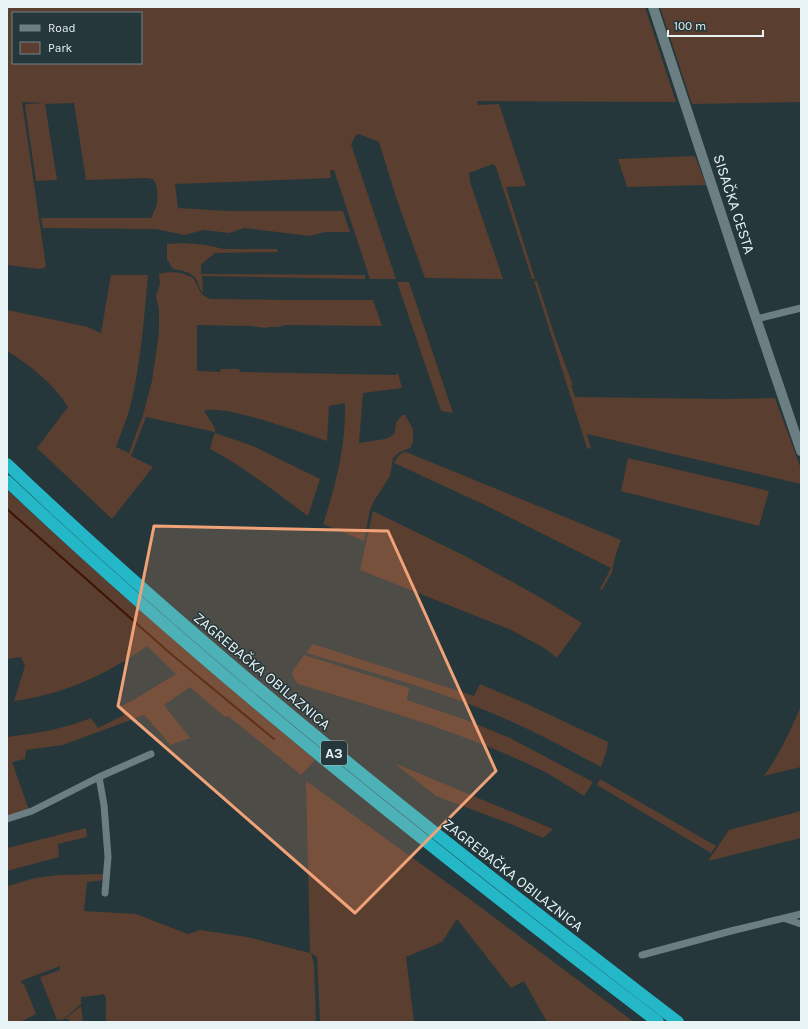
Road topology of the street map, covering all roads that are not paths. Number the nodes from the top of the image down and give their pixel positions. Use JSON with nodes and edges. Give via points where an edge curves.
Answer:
{"nodes":[{"id":1,"x":653,"y":7,"type":"edge"},
{"id":2,"x":801,"y":308,"type":"edge"},
{"id":3,"x":756,"y":320,"type":"junction"},
{"id":4,"x":801,"y":450,"type":"edge"},
{"id":5,"x":7,"y":464,"type":"edge"},
{"id":6,"x":7,"y":481,"type":"edge"},
{"id":7,"x":151,"y":754,"type":"dead end"},
{"id":8,"x":99,"y":777,"type":"junction"},
{"id":9,"x":7,"y":819,"type":"edge"},
{"id":10,"x":105,"y":894,"type":"dead end"},
{"id":11,"x":801,"y":914,"type":"edge"},
{"id":12,"x":785,"y":919,"type":"junction"},
{"id":13,"x":801,"y":924,"type":"edge"},
{"id":14,"x":642,"y":955,"type":"dead end"},
{"id":15,"x":658,"y":1022,"type":"edge"},
{"id":16,"x":678,"y":1022,"type":"edge"}],
"edges":[{"from":1,"to":3,"type":"main road","name":"SISAČKA CESTA"},
{"from":2,"to":3,"type":"street"},
{"from":3,"to":4,"type":"main road","name":"SISAČKA CESTA"},
{"from":5,"to":16,"type":"highway","name":"ZAGREBAČKA OBILAZNICA","number":"A3","via":[[124,572],[280,708],[506,890]]},
{"from":6,"to":15,"type":"highway","name":"ZAGREBAČKA OBILAZNICA","number":"A3","via":[[176,634],[273,716],[397,818]]},
{"from":7,"to":8,"type":"street"},
{"from":8,"to":9,"type":"street","via":[[32,811]]},
{"from":8,"to":10,"type":"street","via":[[108,857]]},
{"from":11,"to":12,"type":"street"},
{"from":12,"to":13,"type":"street"},
{"from":12,"to":14,"type":"street"}]}
